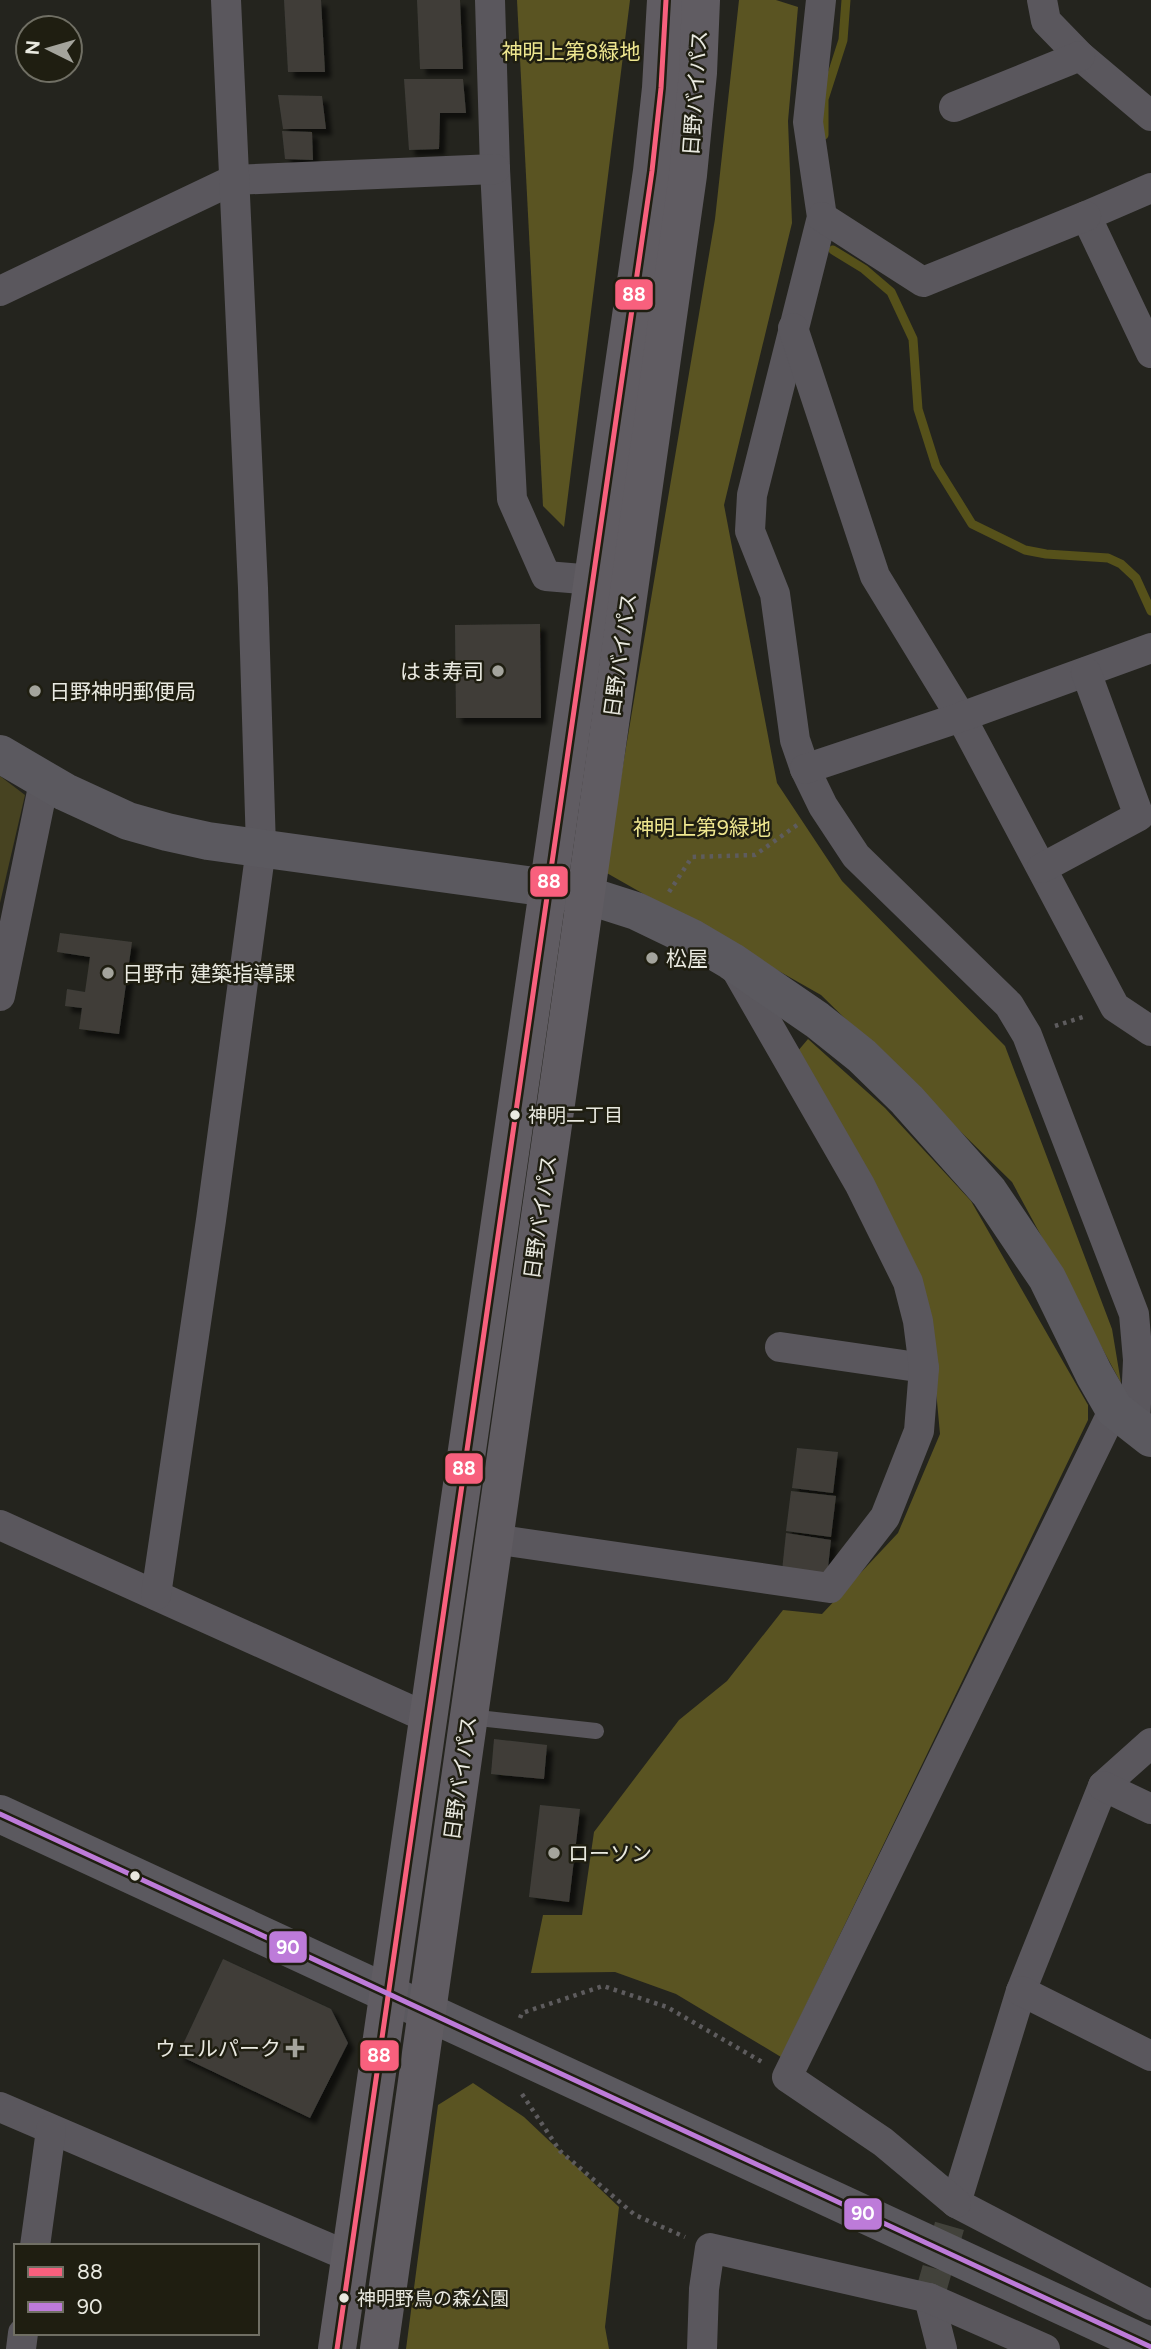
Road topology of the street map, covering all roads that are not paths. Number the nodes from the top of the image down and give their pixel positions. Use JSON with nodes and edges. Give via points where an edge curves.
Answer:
{"nodes":[{"id":1,"x":226,"y":0,"type":"edge"},
{"id":2,"x":491,"y":0,"type":"edge"},
{"id":3,"x":666,"y":0,"type":"edge"},
{"id":4,"x":701,"y":0,"type":"edge"},
{"id":5,"x":821,"y":0,"type":"edge"},
{"id":6,"x":1042,"y":0,"type":"edge"},
{"id":7,"x":1080,"y":56,"type":"junction"},
{"id":8,"x":680,"y":72,"type":"junction"},
{"id":9,"x":954,"y":107,"type":"dead end"},
{"id":10,"x":1151,"y":116,"type":"edge"},
{"id":11,"x":495,"y":169,"type":"junction"},
{"id":12,"x":233,"y":180,"type":"junction"},
{"id":13,"x":1151,"y":188,"type":"edge"},
{"id":14,"x":1086,"y":216,"type":"junction"},
{"id":15,"x":822,"y":217,"type":"junction"},
{"id":16,"x":0,"y":291,"type":"edge"},
{"id":17,"x":793,"y":328,"type":"junction"},
{"id":18,"x":1151,"y":353,"type":"edge"},
{"id":19,"x":594,"y":580,"type":"junction"},
{"id":20,"x":1151,"y":648,"type":"edge"},
{"id":21,"x":1086,"y":672,"type":"junction"},
{"id":22,"x":961,"y":717,"type":"junction"},
{"id":23,"x":0,"y":754,"type":"edge"},
{"id":24,"x":805,"y":769,"type":"junction"},
{"id":25,"x":44,"y":782,"type":"junction"},
{"id":26,"x":261,"y":848,"type":"junction"},
{"id":27,"x":1042,"y":868,"type":"junction"},
{"id":28,"x":549,"y":888,"type":"junction"},
{"id":29,"x":586,"y":895,"type":"junction"},
{"id":30,"x":731,"y":961,"type":"junction"},
{"id":31,"x":0,"y":996,"type":"edge"},
{"id":32,"x":1151,"y":1031,"type":"edge"},
{"id":33,"x":780,"y":1347,"type":"dead end"},
{"id":34,"x":924,"y":1368,"type":"junction"},
{"id":35,"x":1134,"y":1424,"type":"edge"},
{"id":36,"x":0,"y":1525,"type":"edge"},
{"id":37,"x":494,"y":1539,"type":"junction"},
{"id":38,"x":156,"y":1595,"type":"junction"},
{"id":39,"x":469,"y":1717,"type":"junction"},
{"id":40,"x":428,"y":1718,"type":"junction"},
{"id":41,"x":596,"y":1731,"type":"dead end"},
{"id":42,"x":1151,"y":1743,"type":"edge"},
{"id":43,"x":1103,"y":1786,"type":"junction"},
{"id":44,"x":1151,"y":1809,"type":"edge"},
{"id":45,"x":0,"y":1814,"type":"edge"},
{"id":46,"x":1021,"y":1991,"type":"junction"},
{"id":47,"x":388,"y":1993,"type":"junction"},
{"id":48,"x":427,"y":2010,"type":"junction"},
{"id":49,"x":1151,"y":2056,"type":"edge"},
{"id":50,"x":0,"y":2107,"type":"edge"},
{"id":51,"x":51,"y":2130,"type":"junction"},
{"id":52,"x":956,"y":2203,"type":"junction"},
{"id":53,"x":35,"y":2244,"type":"edge"},
{"id":54,"x":350,"y":2257,"type":"junction"},
{"id":55,"x":929,"y":2298,"type":"junction"},
{"id":56,"x":1151,"y":2305,"type":"edge"},
{"id":57,"x":1151,"y":2347,"type":"edge"},
{"id":58,"x":337,"y":2349,"type":"edge"},
{"id":59,"x":379,"y":2349,"type":"edge"},
{"id":60,"x":702,"y":2349,"type":"edge"},
{"id":61,"x":942,"y":2349,"type":"edge"},
{"id":62,"x":1045,"y":2349,"type":"edge"}],
"edges":[{"from":1,"to":12,"type":"street"},
{"from":2,"to":11,"type":"street"},
{"from":3,"to":8,"type":"highway","name":"日野バイパス"},
{"from":4,"to":8,"type":"highway","name":"日野バイパス"},
{"from":5,"to":15,"type":"street","via":[[808,122]]},
{"from":6,"to":7,"type":"street","via":[[1046,21]]},
{"from":7,"to":9,"type":"street"},
{"from":7,"to":10,"type":"street"},
{"from":8,"to":19,"type":"highway","name":"日野バイパス","via":[[652,171]]},
{"from":8,"to":29,"type":"highway","name":"日野バイパス","via":[[688,175]]},
{"from":11,"to":12,"type":"street"},
{"from":11,"to":19,"type":"street","via":[[512,499],[546,576]]},
{"from":12,"to":16,"type":"street"},
{"from":12,"to":26,"type":"street"},
{"from":13,"to":14,"type":"street"},
{"from":14,"to":15,"type":"street","via":[[923,282]]},
{"from":14,"to":18,"type":"street"},
{"from":15,"to":17,"type":"street"},
{"from":17,"to":22,"type":"street","via":[[875,576]]},
{"from":17,"to":24,"type":"street","via":[[752,495],[750,531],[775,594],[795,740]]},
{"from":19,"to":28,"type":"highway","name":"日野バイパス"},
{"from":20,"to":21,"type":"street"},
{"from":21,"to":22,"type":"street"},
{"from":21,"to":27,"type":"street","via":[[1139,816]]},
{"from":22,"to":24,"type":"street"},
{"from":22,"to":27,"type":"street"},
{"from":23,"to":25,"type":"street"},
{"from":24,"to":35,"type":"street","via":[[856,856],[1009,1005],[1027,1035],[1134,1314],[1138,1360]]},
{"from":25,"to":26,"type":"street","via":[[128,821],[208,841]]},
{"from":25,"to":31,"type":"street"},
{"from":26,"to":28,"type":"street"},
{"from":26,"to":38,"type":"street"},
{"from":27,"to":32,"type":"street","via":[[1115,1007]]},
{"from":28,"to":29,"type":"street"},
{"from":28,"to":40,"type":"highway","name":"日野バイパス"},
{"from":29,"to":30,"type":"street","via":[[652,917]]},
{"from":29,"to":37,"type":"highway","name":"日野バイパス"},
{"from":30,"to":34,"type":"street","via":[[860,1185],[908,1282]]},
{"from":30,"to":35,"type":"street","via":[[862,1056],[989,1192],[1047,1278],[1094,1374]]},
{"from":33,"to":34,"type":"street"},
{"from":34,"to":37,"type":"street","via":[[919,1431],[885,1517],[830,1588]]},
{"from":35,"to":52,"type":"street","via":[[787,2077],[883,2141]]},
{"from":36,"to":38,"type":"street"},
{"from":37,"to":39,"type":"highway","name":"日野バイパス"},
{"from":38,"to":40,"type":"street"},
{"from":39,"to":41,"type":"lane"},
{"from":39,"to":48,"type":"highway","name":"日野バイパス"},
{"from":40,"to":47,"type":"highway","name":"日野バイパス"},
{"from":42,"to":43,"type":"street"},
{"from":43,"to":44,"type":"street"},
{"from":43,"to":46,"type":"street"},
{"from":45,"to":47,"type":"street"},
{"from":46,"to":49,"type":"street"},
{"from":46,"to":52,"type":"street"},
{"from":47,"to":48,"type":"street"},
{"from":47,"to":54,"type":"highway","name":"日野バイパス"},
{"from":48,"to":57,"type":"street"},
{"from":48,"to":59,"type":"highway","name":"日野バイパス"},
{"from":50,"to":51,"type":"street"},
{"from":51,"to":53,"type":"street"},
{"from":51,"to":54,"type":"street"},
{"from":52,"to":56,"type":"street"},
{"from":54,"to":58,"type":"highway","name":"日野バイパス"},
{"from":55,"to":60,"type":"street","via":[[710,2248]]},
{"from":55,"to":61,"type":"street"},
{"from":55,"to":62,"type":"street"}]}
